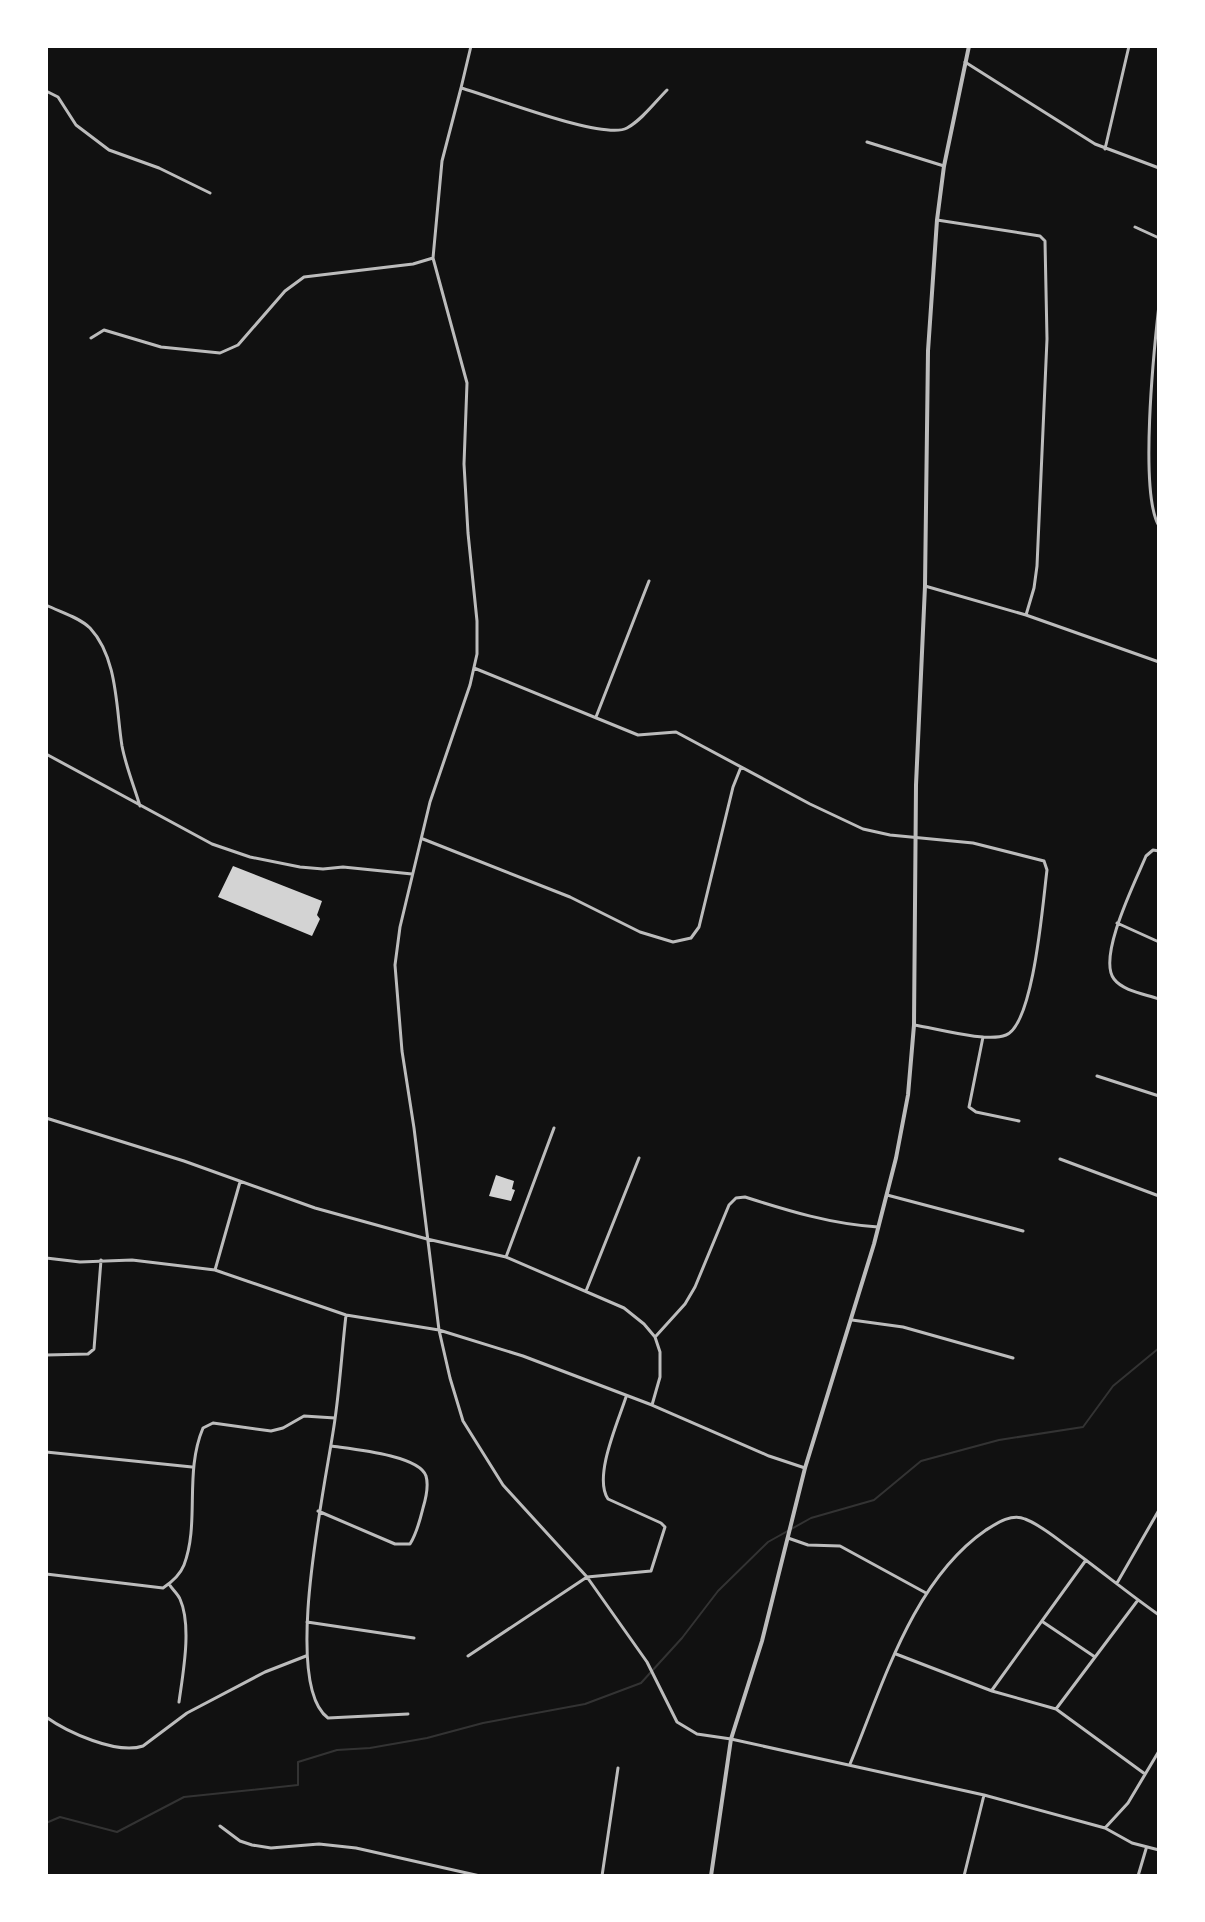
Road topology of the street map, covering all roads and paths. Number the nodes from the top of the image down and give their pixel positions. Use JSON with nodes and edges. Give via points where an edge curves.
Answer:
{"nodes":[{"id":1,"x":471,"y":46,"type":"edge"},
{"id":2,"x":969,"y":46,"type":"edge"},
{"id":3,"x":1129,"y":46,"type":"edge"},
{"id":4,"x":965,"y":62,"type":"junction"},
{"id":5,"x":461,"y":88,"type":"junction"},
{"id":6,"x":667,"y":90,"type":"dead end"},
{"id":7,"x":46,"y":91,"type":"edge"},
{"id":8,"x":867,"y":142,"type":"dead end"},
{"id":9,"x":1105,"y":149,"type":"junction"},
{"id":10,"x":944,"y":166,"type":"junction"},
{"id":11,"x":1159,"y":168,"type":"edge"},
{"id":12,"x":210,"y":193,"type":"dead end"},
{"id":13,"x":937,"y":220,"type":"junction"},
{"id":14,"x":1135,"y":227,"type":"dead end"},
{"id":15,"x":1159,"y":238,"type":"edge"},
{"id":16,"x":433,"y":258,"type":"junction"},
{"id":17,"x":1159,"y":305,"type":"edge"},
{"id":18,"x":91,"y":338,"type":"dead end"},
{"id":19,"x":1152,"y":374,"type":"junction"},
{"id":20,"x":1159,"y":375,"type":"edge"},
{"id":21,"x":1159,"y":526,"type":"edge"},
{"id":22,"x":649,"y":581,"type":"dead end"},
{"id":23,"x":925,"y":586,"type":"junction"},
{"id":24,"x":46,"y":605,"type":"edge"},
{"id":25,"x":1026,"y":615,"type":"junction"},
{"id":26,"x":1159,"y":662,"type":"edge"},
{"id":27,"x":474,"y":668,"type":"junction"},
{"id":28,"x":596,"y":717,"type":"junction"},
{"id":29,"x":1159,"y":739,"type":"edge"},
{"id":30,"x":1159,"y":747,"type":"edge"},
{"id":31,"x":46,"y":754,"type":"edge"},
{"id":32,"x":742,"y":766,"type":"junction"},
{"id":33,"x":140,"y":806,"type":"junction"},
{"id":34,"x":916,"y":837,"type":"junction"},
{"id":35,"x":423,"y":839,"type":"junction"},
{"id":36,"x":1159,"y":851,"type":"edge"},
{"id":37,"x":413,"y":874,"type":"junction"},
{"id":38,"x":1117,"y":923,"type":"junction"},
{"id":39,"x":1159,"y":942,"type":"edge"},
{"id":40,"x":1159,"y":999,"type":"edge"},
{"id":41,"x":914,"y":1025,"type":"junction"},
{"id":42,"x":983,"y":1036,"type":"junction"},
{"id":43,"x":1097,"y":1076,"type":"dead end"},
{"id":44,"x":1159,"y":1096,"type":"edge"},
{"id":45,"x":46,"y":1118,"type":"edge"},
{"id":46,"x":1019,"y":1121,"type":"dead end"},
{"id":47,"x":554,"y":1128,"type":"dead end"},
{"id":48,"x":639,"y":1158,"type":"dead end"},
{"id":49,"x":1060,"y":1159,"type":"dead end"},
{"id":50,"x":240,"y":1182,"type":"junction"},
{"id":51,"x":887,"y":1195,"type":"junction"},
{"id":52,"x":1159,"y":1196,"type":"edge"},
{"id":53,"x":878,"y":1227,"type":"junction"},
{"id":54,"x":1023,"y":1231,"type":"dead end"},
{"id":55,"x":427,"y":1239,"type":"junction"},
{"id":56,"x":506,"y":1257,"type":"junction"},
{"id":57,"x":46,"y":1258,"type":"edge"},
{"id":58,"x":101,"y":1260,"type":"junction"},
{"id":59,"x":215,"y":1270,"type":"junction"},
{"id":60,"x":586,"y":1291,"type":"junction"},
{"id":61,"x":346,"y":1315,"type":"junction"},
{"id":62,"x":852,"y":1320,"type":"junction"},
{"id":63,"x":439,"y":1330,"type":"junction"},
{"id":64,"x":655,"y":1337,"type":"junction"},
{"id":65,"x":46,"y":1355,"type":"edge"},
{"id":66,"x":1013,"y":1358,"type":"dead end"},
{"id":67,"x":626,"y":1396,"type":"junction"},
{"id":68,"x":652,"y":1405,"type":"junction"},
{"id":69,"x":335,"y":1418,"type":"junction"},
{"id":70,"x":331,"y":1446,"type":"junction"},
{"id":71,"x":46,"y":1452,"type":"edge"},
{"id":72,"x":192,"y":1467,"type":"junction"},
{"id":73,"x":805,"y":1468,"type":"junction"},
{"id":74,"x":1159,"y":1510,"type":"edge"},
{"id":75,"x":318,"y":1511,"type":"junction"},
{"id":76,"x":788,"y":1538,"type":"junction"},
{"id":77,"x":1086,"y":1560,"type":"junction"},
{"id":78,"x":46,"y":1574,"type":"edge"},
{"id":79,"x":587,"y":1577,"type":"junction"},
{"id":80,"x":1117,"y":1583,"type":"junction"},
{"id":81,"x":169,"y":1584,"type":"junction"},
{"id":82,"x":926,"y":1593,"type":"junction"},
{"id":83,"x":1138,"y":1600,"type":"junction"},
{"id":84,"x":1159,"y":1615,"type":"edge"},
{"id":85,"x":307,"y":1622,"type":"junction"},
{"id":86,"x":1043,"y":1622,"type":"junction"},
{"id":87,"x":414,"y":1638,"type":"dead end"},
{"id":88,"x":896,"y":1654,"type":"junction"},
{"id":89,"x":307,"y":1656,"type":"junction"},
{"id":90,"x":468,"y":1656,"type":"dead end"},
{"id":91,"x":1095,"y":1657,"type":"junction"},
{"id":92,"x":992,"y":1691,"type":"junction"},
{"id":93,"x":179,"y":1702,"type":"dead end"},
{"id":94,"x":1056,"y":1709,"type":"junction"},
{"id":95,"x":408,"y":1714,"type":"dead end"},
{"id":96,"x":46,"y":1717,"type":"edge"},
{"id":97,"x":731,"y":1739,"type":"junction"},
{"id":98,"x":1159,"y":1751,"type":"edge"},
{"id":99,"x":850,"y":1764,"type":"junction"},
{"id":100,"x":618,"y":1768,"type":"dead end"},
{"id":101,"x":1145,"y":1774,"type":"junction"},
{"id":102,"x":984,"y":1795,"type":"junction"},
{"id":103,"x":220,"y":1826,"type":"dead end"},
{"id":104,"x":1105,"y":1828,"type":"junction"},
{"id":105,"x":1146,"y":1848,"type":"junction"},
{"id":106,"x":1159,"y":1850,"type":"edge"},
{"id":107,"x":480,"y":1876,"type":"edge"},
{"id":108,"x":602,"y":1876,"type":"edge"},
{"id":109,"x":711,"y":1876,"type":"edge"},
{"id":110,"x":964,"y":1876,"type":"edge"},
{"id":111,"x":1138,"y":1876,"type":"edge"}],
"edges":[{"from":1,"to":5,"type":"street"},
{"from":2,"to":4,"type":"street"},
{"from":3,"to":9,"type":"street"},
{"from":4,"to":9,"type":"street"},
{"from":4,"to":10,"type":"street"},
{"from":5,"to":6,"type":"street","via":[[612,132],[626,129]]},
{"from":5,"to":16,"type":"street","via":[[442,161]]},
{"from":7,"to":12,"type":"street","via":[[58,97],[76,125],[109,150]]},
{"from":8,"to":10,"type":"street"},
{"from":9,"to":11,"type":"street"},
{"from":10,"to":13,"type":"street"},
{"from":13,"to":23,"type":"street","via":[[928,351]]},
{"from":13,"to":25,"type":"street","via":[[1045,241],[1047,339],[1037,566]]},
{"from":14,"to":15,"type":"street"},
{"from":16,"to":18,"type":"street","via":[[304,277],[230,351],[161,347],[104,330]]},
{"from":16,"to":27,"type":"street","via":[[467,383],[464,464],[477,621]]},
{"from":17,"to":19,"type":"street"},
{"from":19,"to":20,"type":"street"},
{"from":19,"to":21,"type":"street","via":[[1150,481]]},
{"from":22,"to":28,"type":"street"},
{"from":23,"to":25,"type":"street"},
{"from":23,"to":34,"type":"street"},
{"from":24,"to":33,"type":"street","via":[[83,622],[100,644],[112,675],[122,745]]},
{"from":25,"to":26,"type":"street"},
{"from":27,"to":28,"type":"street"},
{"from":27,"to":35,"type":"street"},
{"from":28,"to":32,"type":"street","via":[[638,735],[676,732]]},
{"from":29,"to":30,"type":"street"},
{"from":31,"to":33,"type":"street"},
{"from":32,"to":34,"type":"street","via":[[863,829]]},
{"from":32,"to":35,"type":"street","via":[[699,927],[691,938],[673,942],[640,932],[570,897]]},
{"from":33,"to":37,"type":"street","via":[[212,844],[250,857],[300,867]]},
{"from":34,"to":41,"type":"street"},
{"from":34,"to":42,"type":"street","via":[[973,843],[1044,861],[1029,998],[1008,1034]]},
{"from":35,"to":37,"type":"street"},
{"from":36,"to":38,"type":"street","via":[[1146,856]]},
{"from":37,"to":55,"type":"street","via":[[400,927],[396,977]]},
{"from":38,"to":39,"type":"street"},
{"from":38,"to":40,"type":"street","via":[[1109,967],[1115,980]]},
{"from":41,"to":42,"type":"street"},
{"from":41,"to":51,"type":"street","via":[[908,1095]]},
{"from":42,"to":46,"type":"street","via":[[969,1107]]},
{"from":43,"to":44,"type":"street"},
{"from":45,"to":50,"type":"street"},
{"from":47,"to":56,"type":"street"},
{"from":48,"to":60,"type":"street"},
{"from":49,"to":52,"type":"street"},
{"from":50,"to":55,"type":"street"},
{"from":50,"to":59,"type":"street"},
{"from":51,"to":53,"type":"street"},
{"from":51,"to":54,"type":"street"},
{"from":53,"to":62,"type":"street"},
{"from":53,"to":64,"type":"street","via":[[845,1225],[736,1198],[695,1287]]},
{"from":55,"to":56,"type":"street"},
{"from":55,"to":63,"type":"street"},
{"from":56,"to":60,"type":"street"},
{"from":57,"to":58,"type":"street"},
{"from":58,"to":59,"type":"street"},
{"from":58,"to":65,"type":"street","via":[[94,1349],[88,1354]]},
{"from":59,"to":61,"type":"street"},
{"from":60,"to":64,"type":"street","via":[[624,1308]]},
{"from":61,"to":63,"type":"street"},
{"from":61,"to":69,"type":"street"},
{"from":62,"to":66,"type":"street","via":[[903,1327]]},
{"from":62,"to":73,"type":"street"},
{"from":63,"to":67,"type":"street"},
{"from":63,"to":79,"type":"street","via":[[463,1421],[481,1453],[503,1485]]},
{"from":64,"to":68,"type":"street","via":[[660,1377]]},
{"from":67,"to":68,"type":"street"},
{"from":67,"to":79,"type":"street","via":[[602,1474],[603,1491],[608,1499],[665,1527],[651,1571]]},
{"from":68,"to":73,"type":"street"},
{"from":69,"to":70,"type":"street"},
{"from":69,"to":72,"type":"street","via":[[304,1416],[271,1431],[213,1423],[203,1428]]},
{"from":70,"to":75,"type":"street"},
{"from":70,"to":75,"type":"street","via":[[381,1453],[423,1470],[427,1493],[410,1544],[395,1544]]},
{"from":71,"to":72,"type":"street"},
{"from":72,"to":81,"type":"street","via":[[184,1565]]},
{"from":73,"to":76,"type":"street"},
{"from":74,"to":80,"type":"street"},
{"from":75,"to":85,"type":"street"},
{"from":76,"to":82,"type":"street","via":[[840,1546]]},
{"from":76,"to":97,"type":"street"},
{"from":77,"to":80,"type":"street"},
{"from":77,"to":82,"type":"street","via":[[1024,1518],[1014,1517],[975,1538]]},
{"from":77,"to":86,"type":"street"},
{"from":78,"to":81,"type":"street","via":[[163,1588]]},
{"from":79,"to":90,"type":"street"},
{"from":79,"to":97,"type":"street","via":[[647,1662],[677,1722],[697,1734]]},
{"from":80,"to":83,"type":"street"},
{"from":81,"to":93,"type":"street","via":[[185,1619]]},
{"from":82,"to":88,"type":"street"},
{"from":83,"to":84,"type":"street"},
{"from":83,"to":91,"type":"street"},
{"from":85,"to":87,"type":"street"},
{"from":85,"to":89,"type":"street"},
{"from":86,"to":91,"type":"street"},
{"from":86,"to":92,"type":"street"},
{"from":88,"to":92,"type":"street"},
{"from":88,"to":99,"type":"street"},
{"from":89,"to":95,"type":"street","via":[[317,1703],[328,1718]]},
{"from":89,"to":96,"type":"street","via":[[187,1713],[135,1749],[85,1736]]},
{"from":91,"to":94,"type":"street"},
{"from":92,"to":94,"type":"street"},
{"from":94,"to":101,"type":"street"},
{"from":97,"to":99,"type":"street"},
{"from":97,"to":109,"type":"street"},
{"from":98,"to":101,"type":"street"},
{"from":99,"to":102,"type":"street"},
{"from":100,"to":108,"type":"street"},
{"from":101,"to":104,"type":"street"},
{"from":102,"to":104,"type":"street"},
{"from":102,"to":110,"type":"street"},
{"from":103,"to":107,"type":"street","via":[[252,1845],[356,1848]]},
{"from":104,"to":105,"type":"street"},
{"from":105,"to":106,"type":"street"},
{"from":105,"to":111,"type":"street"}]}
